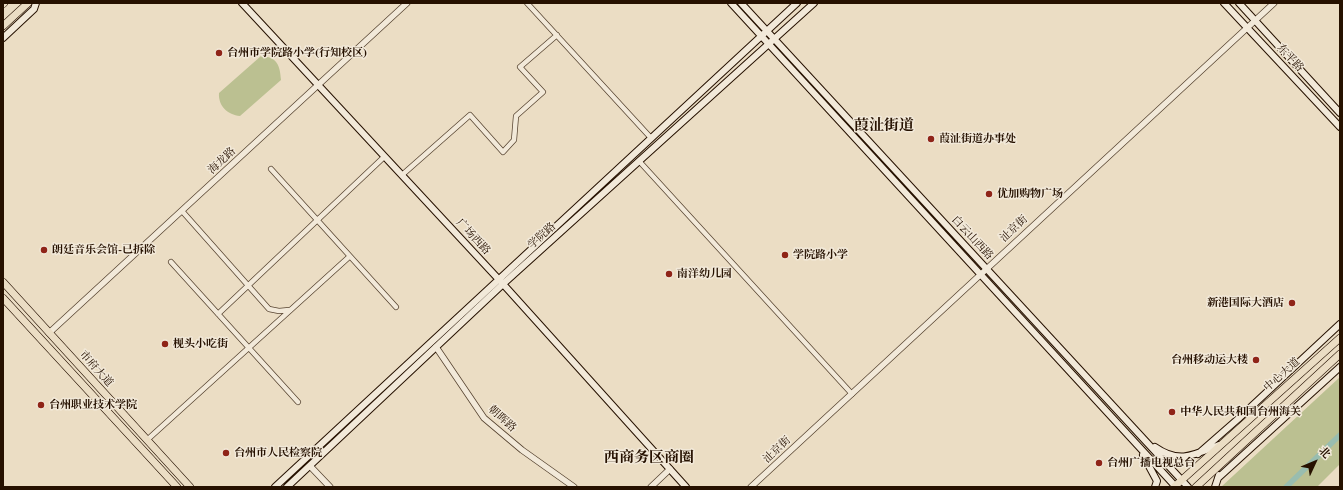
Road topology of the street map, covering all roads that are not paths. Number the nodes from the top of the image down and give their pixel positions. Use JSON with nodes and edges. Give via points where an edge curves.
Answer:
{"nodes":[{"id":1,"x":28,"y":3,"type":"edge"},
{"id":2,"x":36,"y":3,"type":"edge"},
{"id":3,"x":242,"y":3,"type":"edge"},
{"id":4,"x":407,"y":3,"type":"edge"},
{"id":5,"x":527,"y":3,"type":"edge"},
{"id":6,"x":731,"y":3,"type":"edge"},
{"id":7,"x":741,"y":3,"type":"edge"},
{"id":8,"x":797,"y":3,"type":"edge"},
{"id":9,"x":814,"y":3,"type":"edge"},
{"id":10,"x":1224,"y":3,"type":"edge"},
{"id":11,"x":1239,"y":3,"type":"edge"},
{"id":12,"x":1274,"y":3,"type":"edge"},
{"id":13,"x":1254,"y":20,"type":"junction"},
{"id":14,"x":3,"y":26,"type":"edge"},
{"id":15,"x":1247,"y":27,"type":"junction"},
{"id":16,"x":767,"y":31,"type":"junction"},
{"id":17,"x":556,"y":35,"type":"junction"},
{"id":18,"x":761,"y":36,"type":"junction"},
{"id":19,"x":3,"y":38,"type":"edge"},
{"id":20,"x":774,"y":39,"type":"junction"},
{"id":21,"x":768,"y":44,"type":"junction"},
{"id":22,"x":318,"y":86,"type":"junction"},
{"id":23,"x":1340,"y":113,"type":"edge"},
{"id":24,"x":1340,"y":127,"type":"edge"},
{"id":25,"x":651,"y":138,"type":"junction"},
{"id":26,"x":384,"y":157,"type":"junction"},
{"id":27,"x":639,"y":161,"type":"junction"},
{"id":28,"x":271,"y":169,"type":"dead end"},
{"id":29,"x":402,"y":175,"type":"junction"},
{"id":30,"x":182,"y":211,"type":"junction"},
{"id":31,"x":317,"y":220,"type":"junction"},
{"id":32,"x":350,"y":257,"type":"junction"},
{"id":33,"x":171,"y":262,"type":"dead end"},
{"id":34,"x":986,"y":268,"type":"junction"},
{"id":35,"x":979,"y":275,"type":"junction"},
{"id":36,"x":498,"y":279,"type":"junction"},
{"id":37,"x":3,"y":282,"type":"edge"},
{"id":38,"x":503,"y":284,"type":"junction"},
{"id":39,"x":247,"y":286,"type":"junction"},
{"id":40,"x":3,"y":298,"type":"edge"},
{"id":41,"x":396,"y":307,"type":"dead end"},
{"id":42,"x":289,"y":310,"type":"junction"},
{"id":43,"x":218,"y":314,"type":"junction"},
{"id":44,"x":1340,"y":324,"type":"edge"},
{"id":45,"x":49,"y":333,"type":"junction"},
{"id":46,"x":1340,"y":338,"type":"edge"},
{"id":47,"x":436,"y":347,"type":"junction"},
{"id":48,"x":248,"y":348,"type":"junction"},
{"id":49,"x":1340,"y":354,"type":"edge"},
{"id":50,"x":1340,"y":367,"type":"edge"},
{"id":51,"x":852,"y":394,"type":"junction"},
{"id":52,"x":298,"y":402,"type":"dead end"},
{"id":53,"x":147,"y":440,"type":"junction"},
{"id":54,"x":1145,"y":440,"type":"junction"},
{"id":55,"x":1136,"y":443,"type":"junction"},
{"id":56,"x":1221,"y":445,"type":"junction"},
{"id":57,"x":1198,"y":454,"type":"junction"},
{"id":58,"x":1226,"y":460,"type":"junction"},
{"id":59,"x":310,"y":466,"type":"junction"},
{"id":60,"x":670,"y":469,"type":"junction"},
{"id":61,"x":1218,"y":478,"type":"junction"},
{"id":62,"x":1182,"y":480,"type":"junction"},
{"id":63,"x":177,"y":487,"type":"edge"},
{"id":64,"x":190,"y":487,"type":"edge"},
{"id":65,"x":275,"y":487,"type":"edge"},
{"id":66,"x":287,"y":487,"type":"edge"},
{"id":67,"x":330,"y":487,"type":"edge"},
{"id":68,"x":574,"y":487,"type":"edge"},
{"id":69,"x":651,"y":487,"type":"edge"},
{"id":70,"x":686,"y":487,"type":"edge"},
{"id":71,"x":751,"y":487,"type":"edge"},
{"id":72,"x":1155,"y":487,"type":"edge"},
{"id":73,"x":1175,"y":487,"type":"edge"},
{"id":74,"x":1188,"y":487,"type":"edge"},
{"id":75,"x":1196,"y":487,"type":"edge"},
{"id":76,"x":1215,"y":487,"type":"edge"}],
"edges":[{"from":1,"to":14,"type":"main road"},
{"from":2,"to":19,"type":"main road","via":[[34,9]]},
{"from":3,"to":22,"type":"main road","name":"广场西路"},
{"from":4,"to":22,"type":"street","name":"海龙路"},
{"from":5,"to":17,"type":"street"},
{"from":6,"to":18,"type":"main road","name":"白云山西路"},
{"from":7,"to":16,"type":"main road","name":"白云山西路"},
{"from":8,"to":16,"type":"main road","name":"学院路"},
{"from":9,"to":20,"type":"main road","name":"学院路"},
{"from":10,"to":15,"type":"main road","name":"东平路"},
{"from":11,"to":13,"type":"main road","name":"东平路"},
{"from":12,"to":13,"type":"street","name":"沚京街"},
{"from":13,"to":15,"type":"street","name":"沚京街"},
{"from":13,"to":23,"type":"main road","name":"东平路"},
{"from":15,"to":24,"type":"main road","name":"东平路"},
{"from":15,"to":34,"type":"street","name":"沚京街"},
{"from":16,"to":18,"type":"main road","name":"学院路"},
{"from":16,"to":20,"type":"main road","name":"白云山西路"},
{"from":17,"to":25,"type":"street"},
{"from":17,"to":29,"type":"street","via":[[520,67],[543,92],[516,116],[514,140],[503,152],[470,115]]},
{"from":18,"to":21,"type":"main road","name":"白云山西路"},
{"from":18,"to":25,"type":"main road","name":"学院路"},
{"from":20,"to":21,"type":"main road","name":"学院路"},
{"from":20,"to":34,"type":"main road","name":"白云山西路"},
{"from":21,"to":27,"type":"main road","name":"学院路"},
{"from":21,"to":35,"type":"main road","name":"白云山西路"},
{"from":22,"to":26,"type":"main road","name":"广场西路"},
{"from":22,"to":30,"type":"street","name":"海龙路"},
{"from":25,"to":36,"type":"main road","name":"学院路"},
{"from":26,"to":29,"type":"main road","name":"广场西路"},
{"from":26,"to":31,"type":"street"},
{"from":27,"to":38,"type":"main road","name":"学院路"},
{"from":27,"to":51,"type":"street"},
{"from":28,"to":31,"type":"street"},
{"from":29,"to":36,"type":"main road","name":"广场西路"},
{"from":30,"to":39,"type":"street"},
{"from":30,"to":45,"type":"street","name":"海龙路"},
{"from":31,"to":32,"type":"street"},
{"from":31,"to":39,"type":"street"},
{"from":32,"to":41,"type":"street"},
{"from":32,"to":42,"type":"street"},
{"from":33,"to":43,"type":"street"},
{"from":34,"to":35,"type":"street","name":"沚京街"},
{"from":34,"to":54,"type":"main road","name":"白云山西路"},
{"from":35,"to":51,"type":"street","name":"沚京街"},
{"from":35,"to":55,"type":"main road","name":"白云山西路"},
{"from":36,"to":38,"type":"main road","name":"广场西路"},
{"from":36,"to":65,"type":"main road","name":"学院路"},
{"from":37,"to":45,"type":"main road","name":"市府大道"},
{"from":38,"to":47,"type":"main road","name":"学院路"},
{"from":38,"to":60,"type":"main road","name":"广场西路"},
{"from":39,"to":42,"type":"street","via":[[270,309]]},
{"from":39,"to":43,"type":"street"},
{"from":40,"to":63,"type":"main road","name":"市府大道"},
{"from":42,"to":48,"type":"street"},
{"from":43,"to":48,"type":"street"},
{"from":44,"to":57,"type":"main road"},
{"from":45,"to":53,"type":"main road","name":"市府大道"},
{"from":46,"to":56,"type":"main road","name":"中心大道"},
{"from":47,"to":59,"type":"main road","name":"学院路"},
{"from":47,"to":68,"type":"street","name":"朝晖路","via":[[484,418],[522,450]]},
{"from":48,"to":52,"type":"street"},
{"from":48,"to":53,"type":"street"},
{"from":49,"to":58,"type":"main road"},
{"from":50,"to":61,"type":"main road"},
{"from":51,"to":71,"type":"street","name":"沚京街"},
{"from":53,"to":64,"type":"main road","name":"市府大道"},
{"from":54,"to":57,"type":"main road","name":"中心大道","via":[[1165,454],[1184,458]]},
{"from":54,"to":62,"type":"main road","name":"白云山西路"},
{"from":55,"to":72,"type":"main road","name":"白云山西路","via":[[1157,481]]},
{"from":55,"to":73,"type":"main road","name":"白云山西路"},
{"from":56,"to":57,"type":"main road","name":"中心大道"},
{"from":56,"to":62,"type":"main road","name":"中心大道"},
{"from":58,"to":61,"type":"main road"},
{"from":58,"to":75,"type":"main road"},
{"from":59,"to":66,"type":"main road","name":"学院路"},
{"from":59,"to":67,"type":"street"},
{"from":60,"to":69,"type":"street"},
{"from":60,"to":70,"type":"main road","name":"广场西路"},
{"from":61,"to":76,"type":"main road"},
{"from":62,"to":73,"type":"main road","name":"中心大道"},
{"from":62,"to":74,"type":"main road","name":"白云山西路"}]}
